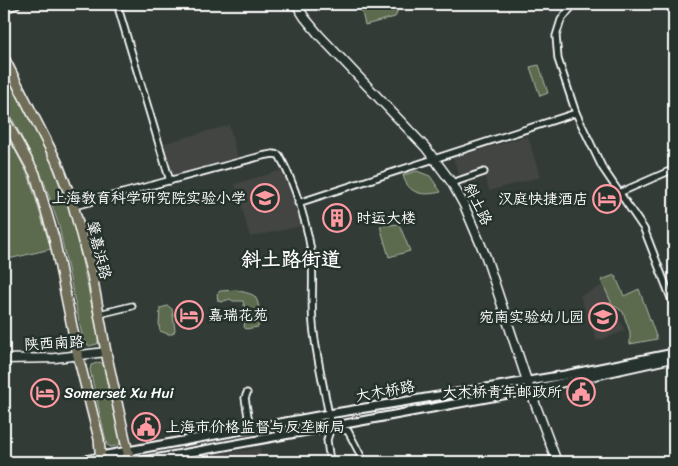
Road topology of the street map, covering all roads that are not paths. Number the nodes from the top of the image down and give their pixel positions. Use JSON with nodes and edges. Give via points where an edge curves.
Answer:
{"nodes":[{"id":1,"x":16,"y":4,"type":"edge"},
{"id":2,"x":118,"y":4,"type":"edge"},
{"id":3,"x":296,"y":4,"type":"edge"},
{"id":4,"x":574,"y":4,"type":"edge"},
{"id":5,"x":4,"y":9,"type":"edge"},
{"id":6,"x":4,"y":58,"type":"edge"},
{"id":7,"x":576,"y":113,"type":"junction"},
{"id":8,"x":4,"y":118,"type":"edge"},
{"id":9,"x":435,"y":158,"type":"junction"},
{"id":10,"x":674,"y":169,"type":"edge"},
{"id":11,"x":484,"y":172,"type":"dead end"},
{"id":12,"x":170,"y":181,"type":"junction"},
{"id":13,"x":452,"y":183,"type":"junction"},
{"id":14,"x":618,"y":193,"type":"junction"},
{"id":15,"x":298,"y":203,"type":"junction"},
{"id":16,"x":74,"y":206,"type":"junction"},
{"id":17,"x":132,"y":306,"type":"dead end"},
{"id":18,"x":674,"y":306,"type":"edge"},
{"id":19,"x":99,"y":314,"type":"junction"},
{"id":20,"x":106,"y":352,"type":"junction"},
{"id":21,"x":674,"y":353,"type":"edge"},
{"id":22,"x":78,"y":356,"type":"junction"},
{"id":23,"x":674,"y":358,"type":"edge"},
{"id":24,"x":4,"y":359,"type":"edge"},
{"id":25,"x":527,"y":381,"type":"junction"},
{"id":26,"x":530,"y":390,"type":"junction"},
{"id":27,"x":247,"y":393,"type":"dead end"},
{"id":28,"x":329,"y":414,"type":"junction"},
{"id":29,"x":331,"y":427,"type":"junction"},
{"id":30,"x":250,"y":428,"type":"junction"},
{"id":31,"x":128,"y":451,"type":"junction"},
{"id":32,"x":101,"y":459,"type":"edge"},
{"id":33,"x":83,"y":460,"type":"junction"},
{"id":34,"x":70,"y":462,"type":"edge"},
{"id":35,"x":90,"y":462,"type":"edge"},
{"id":36,"x":130,"y":462,"type":"edge"},
{"id":37,"x":138,"y":462,"type":"edge"},
{"id":38,"x":330,"y":462,"type":"edge"},
{"id":39,"x":364,"y":462,"type":"edge"},
{"id":40,"x":557,"y":462,"type":"edge"}],
"edges":[{"from":1,"to":5,"type":"main road"},
{"from":2,"to":12,"type":"street"},
{"from":3,"to":9,"type":"main road","name":"斜土路","via":[[319,35]]},
{"from":4,"to":7,"type":"street","via":[[561,20],[556,36],[558,59]]},
{"from":6,"to":16,"type":"main road","name":"肇嘉浜路","via":[[58,162]]},
{"from":7,"to":9,"type":"street","via":[[521,134]]},
{"from":7,"to":14,"type":"street"},
{"from":8,"to":22,"type":"main road","via":[[35,174],[54,238]]},
{"from":9,"to":13,"type":"main road","name":"斜土路"},
{"from":9,"to":15,"type":"street"},
{"from":10,"to":14,"type":"street"},
{"from":11,"to":13,"type":"street"},
{"from":12,"to":15,"type":"street","via":[[262,156],[279,155]]},
{"from":12,"to":16,"type":"street"},
{"from":13,"to":25,"type":"main road","name":"斜土路","via":[[486,257]]},
{"from":14,"to":18,"type":"street","via":[[644,229]]},
{"from":15,"to":28,"type":"street","via":[[312,259],[314,333]]},
{"from":16,"to":19,"type":"main road","name":"肇嘉浜路"},
{"from":17,"to":19,"type":"street"},
{"from":19,"to":20,"type":"main road","name":"肇嘉浜路"},
{"from":20,"to":22,"type":"main road","name":"陕西南路"},
{"from":20,"to":31,"type":"main road","name":"肇嘉浜路"},
{"from":21,"to":25,"type":"street","name":"大木桥路"},
{"from":22,"to":24,"type":"main road","name":"陕西南路"},
{"from":22,"to":32,"type":"main road"},
{"from":23,"to":26,"type":"street","name":"大木桥路"},
{"from":25,"to":26,"type":"main road","name":"斜土路"},
{"from":25,"to":28,"type":"street","name":"大木桥路"},
{"from":26,"to":29,"type":"street","name":"大木桥路"},
{"from":26,"to":40,"type":"main road","name":"斜土路"},
{"from":27,"to":30,"type":"street"},
{"from":28,"to":29,"type":"street"},
{"from":28,"to":30,"type":"street","name":"大木桥路"},
{"from":29,"to":37,"type":"street","name":"大木桥路"},
{"from":29,"to":38,"type":"street","via":[[327,440]]},
{"from":29,"to":39,"type":"street","via":[[348,431]]},
{"from":30,"to":31,"type":"street","name":"大木桥路"},
{"from":31,"to":32,"type":"street","name":"大木桥路"},
{"from":31,"to":36,"type":"main road","name":"肇嘉浜路"},
{"from":32,"to":33,"type":"street"},
{"from":33,"to":34,"type":"street"},
{"from":33,"to":35,"type":"street"}]}
